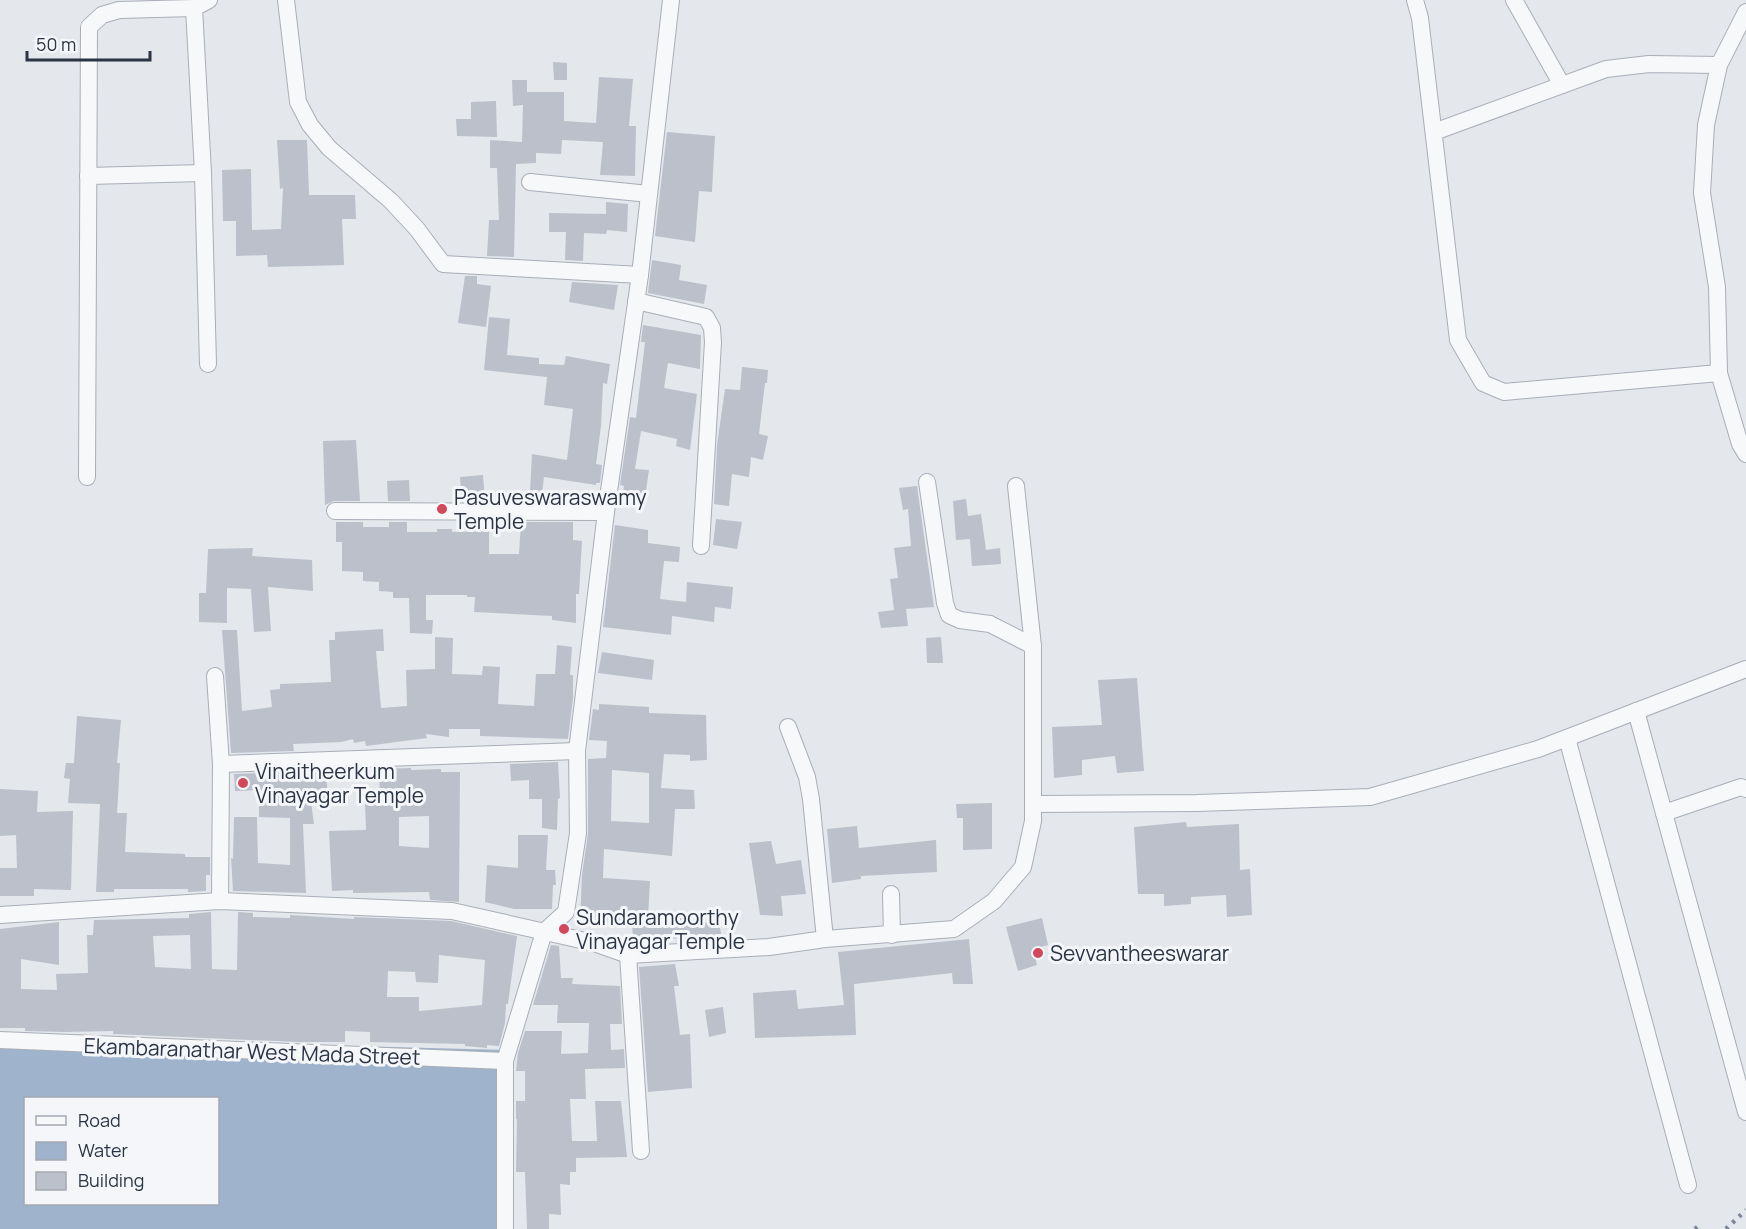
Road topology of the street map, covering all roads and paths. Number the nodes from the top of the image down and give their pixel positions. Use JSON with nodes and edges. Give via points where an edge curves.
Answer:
{"nodes":[{"id":1,"x":286,"y":0,"type":"edge"},
{"id":2,"x":671,"y":0,"type":"edge"},
{"id":3,"x":1415,"y":0,"type":"edge"},
{"id":4,"x":1514,"y":0,"type":"edge"},
{"id":5,"x":202,"y":4,"type":"edge"},
{"id":6,"x":1746,"y":12,"type":"edge"},
{"id":7,"x":1719,"y":65,"type":"junction"},
{"id":8,"x":1562,"y":85,"type":"junction"},
{"id":9,"x":1434,"y":132,"type":"junction"},
{"id":10,"x":203,"y":173,"type":"junction"},
{"id":11,"x":88,"y":176,"type":"junction"},
{"id":12,"x":530,"y":182,"type":"dead end"},
{"id":13,"x":649,"y":194,"type":"junction"},
{"id":14,"x":640,"y":275,"type":"junction"},
{"id":15,"x":636,"y":301,"type":"junction"},
{"id":16,"x":208,"y":363,"type":"dead end"},
{"id":17,"x":1719,"y":374,"type":"junction"},
{"id":18,"x":1746,"y":454,"type":"edge"},
{"id":19,"x":87,"y":477,"type":"dead end"},
{"id":20,"x":927,"y":482,"type":"dead end"},
{"id":21,"x":1016,"y":486,"type":"dead end"},
{"id":22,"x":335,"y":511,"type":"dead end"},
{"id":23,"x":606,"y":512,"type":"junction"},
{"id":24,"x":701,"y":546,"type":"dead end"},
{"id":25,"x":1033,"y":646,"type":"junction"},
{"id":26,"x":1746,"y":669,"type":"edge"},
{"id":27,"x":215,"y":676,"type":"dead end"},
{"id":28,"x":1636,"y":711,"type":"junction"},
{"id":29,"x":788,"y":727,"type":"dead end"},
{"id":30,"x":1567,"y":738,"type":"junction"},
{"id":31,"x":577,"y":751,"type":"junction"},
{"id":32,"x":221,"y":764,"type":"junction"},
{"id":33,"x":1746,"y":789,"type":"edge"},
{"id":34,"x":1033,"y":804,"type":"junction"},
{"id":35,"x":1664,"y":813,"type":"junction"},
{"id":36,"x":891,"y":894,"type":"dead end"},
{"id":37,"x":220,"y":901,"type":"junction"},
{"id":38,"x":0,"y":915,"type":"edge"},
{"id":39,"x":544,"y":932,"type":"junction"},
{"id":40,"x":892,"y":935,"type":"junction"},
{"id":41,"x":825,"y":939,"type":"junction"},
{"id":42,"x":628,"y":956,"type":"junction"},
{"id":43,"x":0,"y":1040,"type":"edge"},
{"id":44,"x":505,"y":1061,"type":"junction"},
{"id":45,"x":1746,"y":1112,"type":"edge"},
{"id":46,"x":641,"y":1151,"type":"dead end"},
{"id":47,"x":1688,"y":1185,"type":"dead end"},
{"id":48,"x":505,"y":1229,"type":"edge"}],
"edges":[{"from":1,"to":14,"type":"street","via":[[298,102],[310,125],[329,148],[391,201],[443,264]]},
{"from":2,"to":13,"type":"street"},
{"from":3,"to":9,"type":"street"},
{"from":4,"to":8,"type":"street"},
{"from":5,"to":10,"type":"street"},
{"from":5,"to":11,"type":"street","via":[[119,10],[102,15],[89,27]]},
{"from":6,"to":7,"type":"street"},
{"from":7,"to":8,"type":"street","via":[[1649,64],[1606,69]]},
{"from":7,"to":17,"type":"street","via":[[1706,125],[1702,194],[1717,287]]},
{"from":8,"to":9,"type":"street"},
{"from":9,"to":17,"type":"street","via":[[1458,340],[1483,383],[1504,392]]},
{"from":10,"to":11,"type":"street"},
{"from":10,"to":16,"type":"street"},
{"from":11,"to":19,"type":"street"},
{"from":12,"to":13,"type":"street"},
{"from":13,"to":14,"type":"street"},
{"from":14,"to":15,"type":"street"},
{"from":15,"to":23,"type":"street"},
{"from":15,"to":24,"type":"street","via":[[706,316],[712,328]]},
{"from":17,"to":18,"type":"street"},
{"from":20,"to":25,"type":"street","via":[[950,615],[990,624]]},
{"from":21,"to":25,"type":"street"},
{"from":22,"to":23,"type":"street"},
{"from":23,"to":31,"type":"street"},
{"from":25,"to":34,"type":"street"},
{"from":26,"to":28,"type":"street"},
{"from":27,"to":32,"type":"street"},
{"from":28,"to":30,"type":"street"},
{"from":28,"to":35,"type":"street"},
{"from":29,"to":41,"type":"street","via":[[807,777]]},
{"from":30,"to":34,"type":"street","via":[[1370,796]]},
{"from":30,"to":47,"type":"street"},
{"from":31,"to":32,"type":"street"},
{"from":31,"to":39,"type":"street","via":[[578,833],[566,912]]},
{"from":32,"to":37,"type":"street"},
{"from":33,"to":35,"type":"street","via":[[1741,787]]},
{"from":34,"to":40,"type":"street","via":[[1023,867],[994,901],[954,929]]},
{"from":35,"to":45,"type":"street"},
{"from":36,"to":40,"type":"street"},
{"from":37,"to":38,"type":"street"},
{"from":37,"to":39,"type":"street","via":[[452,911]]},
{"from":39,"to":42,"type":"street","via":[[594,943]]},
{"from":39,"to":44,"type":"street"},
{"from":40,"to":41,"type":"street"},
{"from":41,"to":42,"type":"street","via":[[769,947]]},
{"from":42,"to":46,"type":"street"},
{"from":43,"to":44,"type":"street","name":"Ekambaranathar West Mada Street"},
{"from":44,"to":48,"type":"street"}]}
